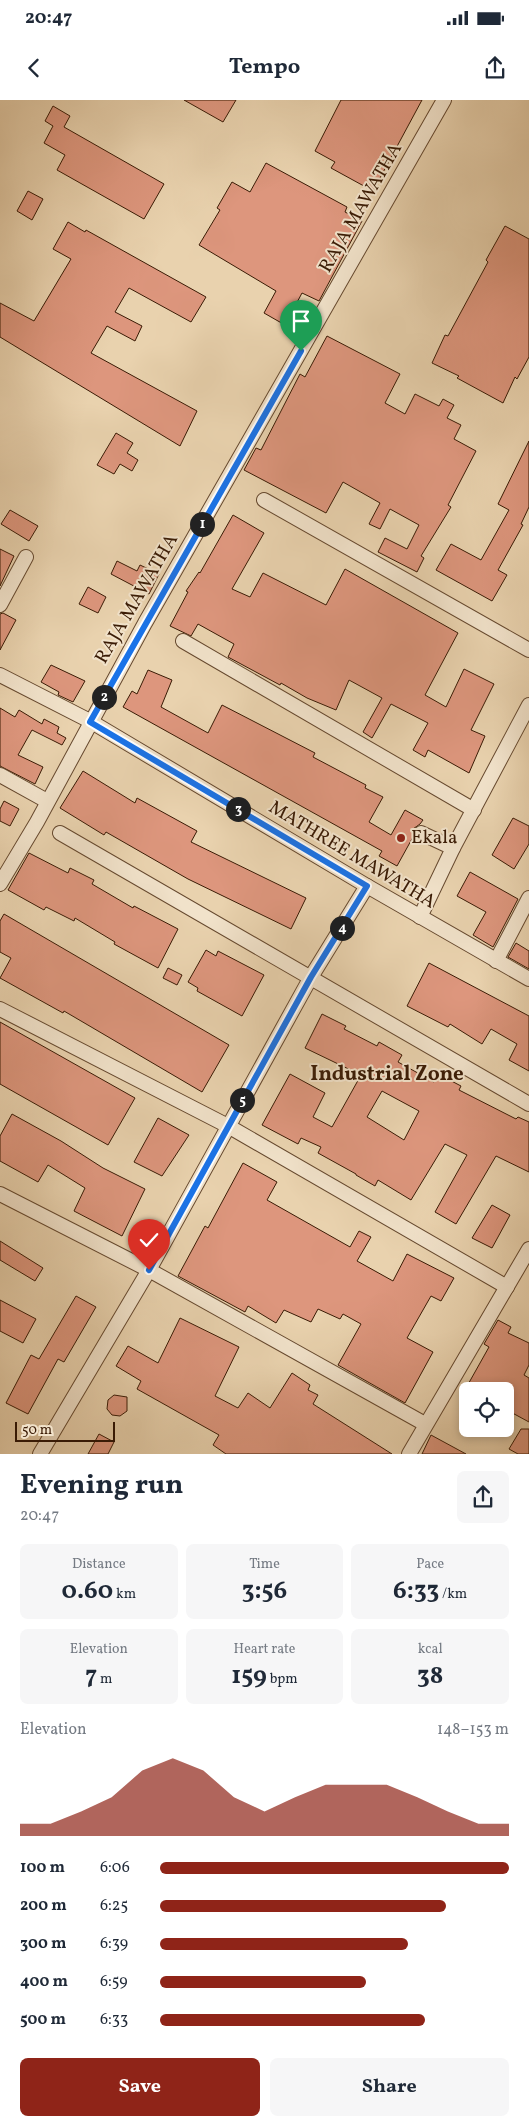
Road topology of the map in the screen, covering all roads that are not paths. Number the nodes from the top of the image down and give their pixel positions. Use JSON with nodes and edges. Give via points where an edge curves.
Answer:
{"nodes":[{"id":1,"x":444,"y":100,"type":"edge"},
{"id":2,"x":264,"y":500,"type":"dead end"},
{"id":3,"x":26,"y":556,"type":"dead end"},
{"id":4,"x":0,"y":605,"type":"edge"},
{"id":5,"x":183,"y":641,"type":"dead end"},
{"id":6,"x":529,"y":650,"type":"edge"},
{"id":7,"x":0,"y":674,"type":"edge"},
{"id":8,"x":529,"y":705,"type":"edge"},
{"id":9,"x":90,"y":722,"type":"junction"},
{"id":10,"x":0,"y":775,"type":"edge"},
{"id":11,"x":47,"y":801,"type":"junction"},
{"id":12,"x":474,"y":810,"type":"junction"},
{"id":13,"x":60,"y":833,"type":"dead end"},
{"id":14,"x":422,"y":833,"type":"dead end"},
{"id":15,"x":453,"y":848,"type":"junction"},
{"id":16,"x":2,"y":876,"type":"edge"},
{"id":17,"x":367,"y":886,"type":"junction"},
{"id":18,"x":529,"y":898,"type":"edge"},
{"id":19,"x":420,"y":917,"type":"junction"},
{"id":20,"x":496,"y":961,"type":"junction"},
{"id":21,"x":311,"y":977,"type":"junction"},
{"id":22,"x":529,"y":979,"type":"edge"},
{"id":23,"x":0,"y":1009,"type":"edge"},
{"id":24,"x":529,"y":1104,"type":"edge"},
{"id":25,"x":228,"y":1126,"type":"junction"},
{"id":26,"x":0,"y":1194,"type":"edge"},
{"id":27,"x":529,"y":1249,"type":"edge"},
{"id":28,"x":149,"y":1270,"type":"junction"},
{"id":29,"x":507,"y":1287,"type":"junction"},
{"id":30,"x":425,"y":1424,"type":"junction"},
{"id":31,"x":40,"y":1454,"type":"edge"},
{"id":32,"x":409,"y":1454,"type":"edge"}],
"edges":[{"from":1,"to":9,"type":"street","name":"RAJA MAWATHA"},
{"from":2,"to":6,"type":"street"},
{"from":3,"to":4,"type":"street"},
{"from":5,"to":12,"type":"street"},
{"from":7,"to":9,"type":"street","name":"MATHREE MAWATHA"},
{"from":8,"to":12,"type":"street"},
{"from":9,"to":11,"type":"street","name":"RAJA MAWATHA"},
{"from":9,"to":17,"type":"street","name":"MATHREE MAWATHA"},
{"from":10,"to":11,"type":"street"},
{"from":11,"to":16,"type":"street","name":"RAJA MAWATHA"},
{"from":12,"to":15,"type":"street"},
{"from":13,"to":21,"type":"street"},
{"from":14,"to":15,"type":"street"},
{"from":15,"to":19,"type":"street"},
{"from":17,"to":19,"type":"street","name":"MATHREE MAWATHA"},
{"from":17,"to":21,"type":"street"},
{"from":18,"to":20,"type":"street"},
{"from":19,"to":20,"type":"street","name":"MATHREE MAWATHA"},
{"from":20,"to":22,"type":"street","name":"MATHREE MAWATHA"},
{"from":21,"to":24,"type":"street"},
{"from":21,"to":25,"type":"street"},
{"from":23,"to":25,"type":"street"},
{"from":25,"to":28,"type":"street"},
{"from":25,"to":29,"type":"street"},
{"from":26,"to":28,"type":"street"},
{"from":27,"to":29,"type":"street"},
{"from":28,"to":30,"type":"street"},
{"from":28,"to":31,"type":"street"},
{"from":29,"to":30,"type":"street"},
{"from":30,"to":32,"type":"street"}]}
